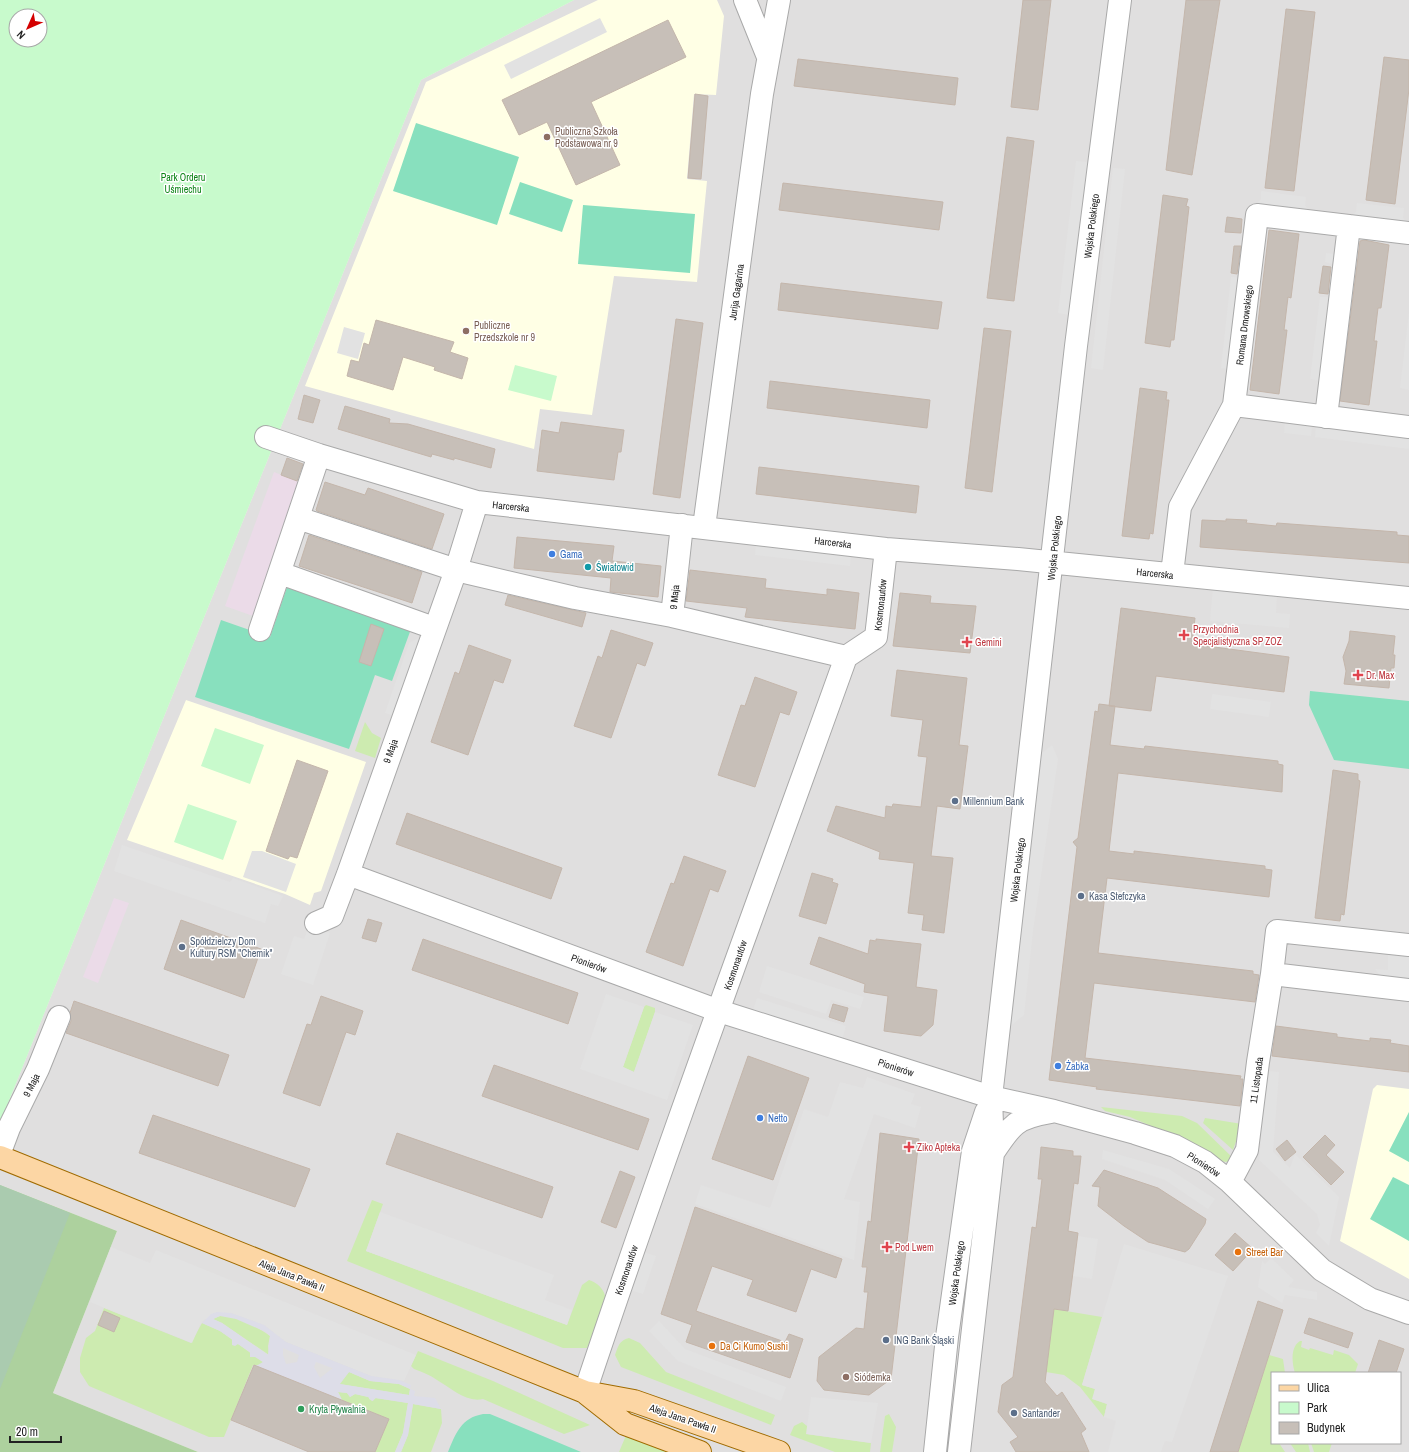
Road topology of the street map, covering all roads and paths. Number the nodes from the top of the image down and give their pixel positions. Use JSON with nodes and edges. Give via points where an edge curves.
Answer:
{"nodes":[{"id":1,"x":744,"y":0,"type":"edge"},
{"id":2,"x":779,"y":0,"type":"edge"},
{"id":3,"x":1120,"y":0,"type":"edge"},
{"id":4,"x":768,"y":57,"type":"junction"},
{"id":5,"x":1349,"y":226,"type":"junction"},
{"id":6,"x":1409,"y":233,"type":"edge"},
{"id":7,"x":1234,"y":405,"type":"junction"},
{"id":8,"x":1326,"y":417,"type":"junction"},
{"id":9,"x":1409,"y":428,"type":"edge"},
{"id":10,"x":266,"y":437,"type":"dead end"},
{"id":11,"x":319,"y":455,"type":"junction"},
{"id":12,"x":477,"y":502,"type":"junction"},
{"id":13,"x":298,"y":518,"type":"junction"},
{"id":14,"x":682,"y":525,"type":"junction"},
{"id":15,"x":704,"y":527,"type":"junction"},
{"id":16,"x":886,"y":549,"type":"junction"},
{"id":17,"x":1052,"y":562,"type":"junction"},
{"id":18,"x":456,"y":570,"type":"junction"},
{"id":19,"x":280,"y":573,"type":"junction"},
{"id":20,"x":1172,"y":574,"type":"junction"},
{"id":21,"x":1409,"y":598,"type":"edge"},
{"id":22,"x":672,"y":616,"type":"junction"},
{"id":23,"x":434,"y":628,"type":"junction"},
{"id":24,"x":260,"y":630,"type":"dead end"},
{"id":25,"x":846,"y":657,"type":"junction"},
{"id":26,"x":348,"y":874,"type":"junction"},
{"id":27,"x":316,"y":923,"type":"dead end"},
{"id":28,"x":1409,"y":945,"type":"edge"},
{"id":29,"x":1272,"y":974,"type":"junction"},
{"id":30,"x":1409,"y":990,"type":"edge"},
{"id":31,"x":719,"y":1011,"type":"junction"},
{"id":32,"x":59,"y":1017,"type":"dead end"},
{"id":33,"x":991,"y":1097,"type":"junction"},
{"id":34,"x":1054,"y":1111,"type":"junction"},
{"id":35,"x":0,"y":1152,"type":"edge"},
{"id":36,"x":993,"y":1153,"type":"junction"},
{"id":37,"x":0,"y":1157,"type":"edge"},
{"id":38,"x":1230,"y":1182,"type":"junction"},
{"id":39,"x":1409,"y":1313,"type":"edge"},
{"id":40,"x":585,"y":1392,"type":"junction"},
{"id":41,"x":700,"y":1452,"type":"edge"},
{"id":42,"x":779,"y":1452,"type":"edge"},
{"id":43,"x":935,"y":1452,"type":"edge"},
{"id":44,"x":959,"y":1452,"type":"edge"}],
"edges":[{"from":1,"to":4,"type":"street"},
{"from":2,"to":4,"type":"street","name":"Jurija Gagarina"},
{"from":3,"to":17,"type":"street","name":"Wojska Polskiego","via":[[1076,346]]},
{"from":4,"to":15,"type":"street","name":"Jurija Gagarina"},
{"from":5,"to":6,"type":"street","name":"Romana Dmowskiego"},
{"from":5,"to":7,"type":"street","name":"Romana Dmowskiego","via":[[1257,215]]},
{"from":5,"to":8,"type":"street"},
{"from":7,"to":8,"type":"street"},
{"from":7,"to":20,"type":"street","name":"Romana Dmowskiego","via":[[1180,508]]},
{"from":8,"to":9,"type":"street"},
{"from":10,"to":11,"type":"street","name":"Harcerska"},
{"from":11,"to":12,"type":"street","name":"Harcerska"},
{"from":11,"to":13,"type":"street"},
{"from":12,"to":14,"type":"street","name":"Harcerska"},
{"from":12,"to":18,"type":"street","name":"9 Maja"},
{"from":13,"to":18,"type":"street"},
{"from":13,"to":19,"type":"street"},
{"from":14,"to":15,"type":"street","name":"Harcerska"},
{"from":14,"to":22,"type":"street","name":"9 Maja"},
{"from":15,"to":16,"type":"street","name":"Harcerska"},
{"from":16,"to":17,"type":"street","name":"Harcerska"},
{"from":16,"to":25,"type":"street","name":"Kosmonautów","via":[[876,637]]},
{"from":17,"to":20,"type":"street","name":"Harcerska"},
{"from":17,"to":33,"type":"street","name":"Wojska Polskiego"},
{"from":18,"to":22,"type":"street","name":"9 Maja","via":[[575,598]]},
{"from":18,"to":23,"type":"street","name":"9 Maja"},
{"from":19,"to":23,"type":"street"},
{"from":19,"to":24,"type":"street"},
{"from":20,"to":21,"type":"street","name":"Harcerska"},
{"from":22,"to":25,"type":"street"},
{"from":23,"to":26,"type":"street","name":"9 Maja"},
{"from":25,"to":31,"type":"street","name":"Kosmonautów"},
{"from":26,"to":27,"type":"street","name":"9 Maja","via":[[332,916]]},
{"from":26,"to":31,"type":"street","name":"Pionierów"},
{"from":28,"to":29,"type":"street","name":"11 Listopada","via":[[1278,931]]},
{"from":29,"to":30,"type":"street"},
{"from":29,"to":38,"type":"street","name":"11 Listopada","via":[[1247,1150]]},
{"from":31,"to":33,"type":"street","name":"Pionierów"},
{"from":31,"to":40,"type":"street","name":"Kosmonautów","via":[[660,1168]]},
{"from":32,"to":35,"type":"street","name":"9 Maja"},
{"from":33,"to":34,"type":"street","name":"Pionierów"},
{"from":33,"to":36,"type":"street","name":"Wojska Polskiego"},
{"from":33,"to":43,"type":"street","name":"Wojska Polskiego","via":[[973,1151],[947,1337]]},
{"from":34,"to":36,"type":"street","name":"Wojska Polskiego","via":[[1029,1116],[1019,1121]]},
{"from":34,"to":38,"type":"street","name":"Pionierów","via":[[1175,1146],[1205,1162]]},
{"from":36,"to":44,"type":"street","name":"Wojska Polskiego"},
{"from":37,"to":40,"type":"main road","name":"Aleja Jana Pawła II"},
{"from":38,"to":39,"type":"street","name":"Pionierów","via":[[1322,1270],[1370,1300]]},
{"from":40,"to":41,"type":"main road","name":"Aleja Jana Pawła II","via":[[625,1424]]},
{"from":40,"to":42,"type":"main road","name":"Aleja Jana Pawła II","via":[[634,1401]]}]}
